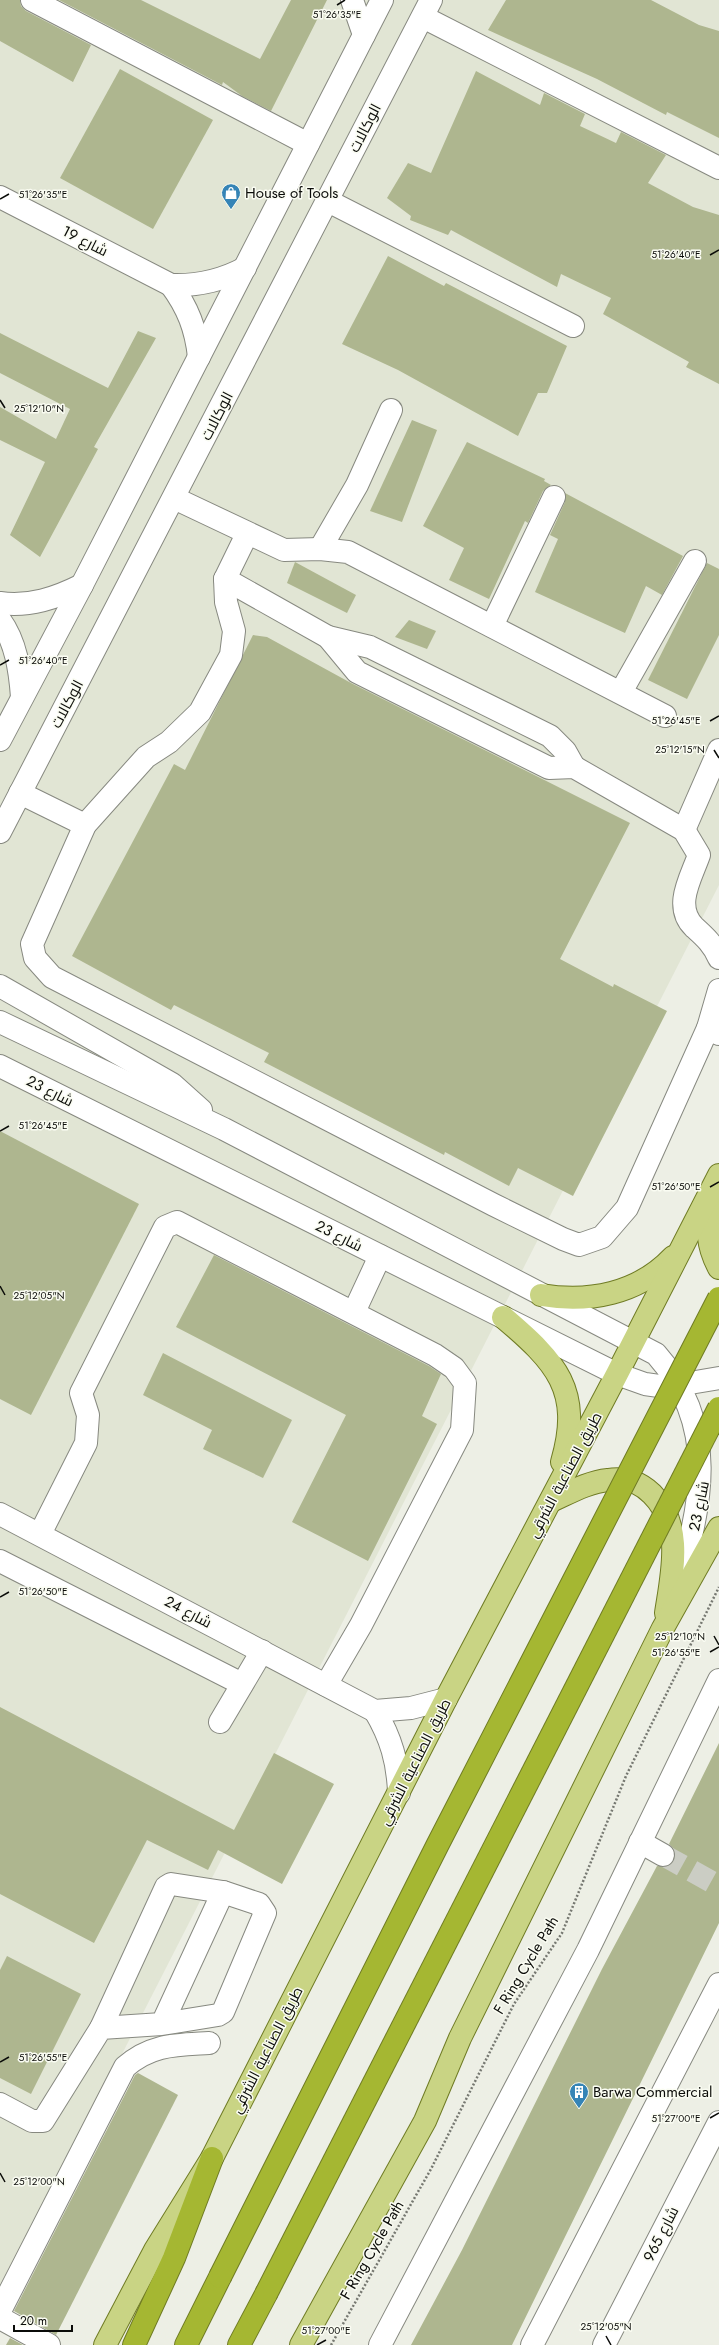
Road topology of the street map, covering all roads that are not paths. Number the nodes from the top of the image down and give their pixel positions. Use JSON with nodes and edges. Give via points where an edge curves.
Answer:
{"nodes":[{"id":1,"x":32,"y":0,"type":"edge"},
{"id":2,"x":352,"y":0,"type":"edge"},
{"id":3,"x":382,"y":0,"type":"edge"},
{"id":4,"x":427,"y":8,"type":"edge"},
{"id":5,"x":364,"y":35,"type":"junction"},
{"id":6,"x":308,"y":144,"type":"junction"},
{"id":7,"x":719,"y":168,"type":"edge"},
{"id":8,"x":0,"y":197,"type":"edge"},
{"id":9,"x":328,"y":200,"type":"junction"},
{"id":10,"x":244,"y":268,"type":"junction"},
{"id":11,"x":171,"y":285,"type":"junction"},
{"id":12,"x":573,"y":326,"type":"dead end"},
{"id":13,"x":199,"y":357,"type":"junction"},
{"id":14,"x":391,"y":410,"type":"dead end"},
{"id":15,"x":554,"y":497,"type":"dead end"},
{"id":16,"x":174,"y":498,"type":"junction"},
{"id":17,"x":247,"y":534,"type":"junction"},
{"id":18,"x":320,"y":549,"type":"junction"},
{"id":19,"x":695,"y":562,"type":"dead end"},
{"id":20,"x":225,"y":579,"type":"junction"},
{"id":21,"x":82,"y":585,"type":"junction"},
{"id":22,"x":0,"y":603,"type":"edge"},
{"id":23,"x":0,"y":620,"type":"edge"},
{"id":24,"x":492,"y":626,"type":"junction"},
{"id":25,"x":328,"y":637,"type":"junction"},
{"id":26,"x":621,"y":692,"type":"junction"},
{"id":27,"x":22,"y":697,"type":"junction"},
{"id":28,"x":665,"y":716,"type":"dead end"},
{"id":29,"x":0,"y":740,"type":"edge"},
{"id":30,"x":719,"y":750,"type":"edge"},
{"id":31,"x":574,"y":767,"type":"junction"},
{"id":32,"x":20,"y":793,"type":"junction"},
{"id":33,"x":85,"y":825,"type":"junction"},
{"id":34,"x":684,"y":830,"type":"junction"},
{"id":35,"x":0,"y":832,"type":"edge"},
{"id":36,"x":719,"y":958,"type":"edge"},
{"id":37,"x":0,"y":986,"type":"edge"},
{"id":38,"x":719,"y":990,"type":"edge"},
{"id":39,"x":0,"y":1022,"type":"edge"},
{"id":40,"x":713,"y":1031,"type":"edge"},
{"id":41,"x":0,"y":1066,"type":"edge"},
{"id":42,"x":224,"y":1129,"type":"junction"},
{"id":43,"x":719,"y":1176,"type":"edge"},
{"id":44,"x":683,"y":1246,"type":"junction"},
{"id":45,"x":380,"y":1256,"type":"junction"},
{"id":46,"x":719,"y":1268,"type":"edge"},
{"id":47,"x":541,"y":1295,"type":"junction"},
{"id":48,"x":719,"y":1298,"type":"edge"},
{"id":49,"x":354,"y":1312,"type":"junction"},
{"id":50,"x":503,"y":1317,"type":"junction"},
{"id":51,"x":634,"y":1342,"type":"junction"},
{"id":52,"x":617,"y":1374,"type":"junction"},
{"id":53,"x":719,"y":1378,"type":"edge"},
{"id":54,"x":684,"y":1384,"type":"junction"},
{"id":55,"x":719,"y":1408,"type":"edge"},
{"id":56,"x":551,"y":1501,"type":"junction"},
{"id":57,"x":0,"y":1514,"type":"edge"},
{"id":58,"x":719,"y":1528,"type":"edge"},
{"id":59,"x":40,"y":1534,"type":"junction"},
{"id":60,"x":0,"y":1561,"type":"edge"},
{"id":61,"x":663,"y":1628,"type":"junction"},
{"id":62,"x":262,"y":1651,"type":"junction"},
{"id":63,"x":719,"y":1680,"type":"edge"},
{"id":64,"x":242,"y":1684,"type":"junction"},
{"id":65,"x":326,"y":1685,"type":"junction"},
{"id":66,"x":446,"y":1699,"type":"junction"},
{"id":67,"x":375,"y":1710,"type":"junction"},
{"id":68,"x":220,"y":1722,"type":"dead end"},
{"id":69,"x":399,"y":1793,"type":"junction"},
{"id":70,"x":640,"y":1842,"type":"junction"},
{"id":71,"x":663,"y":1855,"type":"tunnel mouth"},
{"id":72,"x":223,"y":1892,"type":"junction"},
{"id":73,"x":719,"y":1984,"type":"edge"},
{"id":74,"x":162,"y":2024,"type":"junction"},
{"id":75,"x":101,"y":2028,"type":"junction"},
{"id":76,"x":209,"y":2043,"type":"dead end"},
{"id":77,"x":0,"y":2104,"type":"edge"},
{"id":78,"x":719,"y":2122,"type":"edge"},
{"id":79,"x":212,"y":2158,"type":"junction"},
{"id":80,"x":0,"y":2311,"type":"edge"},
{"id":81,"x":0,"y":2318,"type":"edge"},
{"id":82,"x":48,"y":2345,"type":"edge"},
{"id":83,"x":105,"y":2345,"type":"edge"},
{"id":84,"x":134,"y":2345,"type":"edge"},
{"id":85,"x":186,"y":2345,"type":"edge"},
{"id":86,"x":239,"y":2345,"type":"edge"},
{"id":87,"x":301,"y":2345,"type":"edge"},
{"id":88,"x":380,"y":2345,"type":"edge"},
{"id":89,"x":532,"y":2345,"type":"edge"},
{"id":90,"x":604,"y":2345,"type":"edge"}],
"edges":[{"from":1,"to":6,"type":"street"},
{"from":2,"to":5,"type":"street"},
{"from":3,"to":5,"type":"street"},
{"from":4,"to":7,"type":"street"},
{"from":4,"to":9,"type":"street","name":"الوكالات"},
{"from":5,"to":6,"type":"street"},
{"from":6,"to":10,"type":"street"},
{"from":8,"to":11,"type":"street","name":"شارع 19"},
{"from":9,"to":12,"type":"street"},
{"from":9,"to":16,"type":"street","name":"الوكالات"},
{"from":10,"to":11,"type":"street","name":"شارع 19","via":[[217,281]]},
{"from":10,"to":13,"type":"street"},
{"from":11,"to":13,"type":"street","name":"شارع 19","via":[[191,318]]},
{"from":13,"to":21,"type":"street"},
{"from":14,"to":18,"type":"street","via":[[357,485]]},
{"from":15,"to":24,"type":"street"},
{"from":16,"to":17,"type":"street"},
{"from":16,"to":32,"type":"street","name":"الوكالات"},
{"from":17,"to":18,"type":"street","via":[[284,550]]},
{"from":17,"to":20,"type":"street"},
{"from":18,"to":24,"type":"street","via":[[348,552]]},
{"from":19,"to":26,"type":"street"},
{"from":20,"to":25,"type":"street"},
{"from":20,"to":33,"type":"street","via":[[226,602],[234,631],[231,655],[200,712],[169,742],[146,758]]},
{"from":21,"to":22,"type":"street","via":[[60,596],[36,603]]},
{"from":21,"to":27,"type":"street"},
{"from":23,"to":27,"type":"street","via":[[13,646],[20,671]]},
{"from":24,"to":26,"type":"street"},
{"from":25,"to":31,"type":"street","via":[[370,647],[550,736],[565,751]]},
{"from":25,"to":31,"type":"street","via":[[357,672],[549,768]]},
{"from":26,"to":28,"type":"street"},
{"from":27,"to":29,"type":"street"},
{"from":30,"to":34,"type":"street"},
{"from":31,"to":34,"type":"street"},
{"from":32,"to":33,"type":"street"},
{"from":32,"to":35,"type":"street","name":"الوكالات"},
{"from":33,"to":40,"type":"street","via":[[32,944],[35,958],[52,976],[494,1205],[579,1245],[602,1237],[627,1208]]},
{"from":34,"to":36,"type":"street","via":[[699,855],[684,897],[683,910],[692,925],[713,944]]},
{"from":37,"to":42,"type":"street","name":"شارع 23","via":[[172,1084]]},
{"from":38,"to":40,"type":"street"},
{"from":39,"to":42,"type":"street","name":"شارع 23"},
{"from":41,"to":45,"type":"street","name":"شارع 23"},
{"from":42,"to":47,"type":"street","name":"شارع 23"},
{"from":43,"to":44,"type":"main road","name":"طريق الصناعية الشرقي"},
{"from":43,"to":46,"type":"main road","via":[[707,1226],[712,1256]]},
{"from":44,"to":47,"type":"main road","via":[[650,1276],[609,1295],[579,1299]]},
{"from":44,"to":51,"type":"main road","name":"طريق الصناعية الشرقي"},
{"from":45,"to":49,"type":"street"},
{"from":45,"to":50,"type":"street","name":"شارع 23"},
{"from":47,"to":51,"type":"street","name":"شارع 23"},
{"from":48,"to":85,"type":"highway","bridge":true,"via":[[438,1844]]},
{"from":49,"to":59,"type":"street","via":[[176,1222],[165,1227],[81,1393],[88,1415],[86,1443]]},
{"from":49,"to":65,"type":"street","via":[[435,1355],[454,1368],[465,1383],[463,1422],[462,1430]]},
{"from":50,"to":52,"type":"street","name":"شارع 23"},
{"from":50,"to":56,"type":"main road","via":[[538,1348],[553,1366],[566,1393],[570,1428]]},
{"from":51,"to":52,"type":"main road","name":"طريق الصناعية الشرقي"},
{"from":51,"to":54,"type":"street","name":"شارع 23","via":[[656,1354],[672,1368]]},
{"from":52,"to":54,"type":"street","name":"شارع 23","via":[[645,1384]]},
{"from":52,"to":56,"type":"main road","name":"طريق الصناعية الشرقي"},
{"from":53,"to":54,"type":"street","name":"شارع 23"},
{"from":54,"to":61,"type":"street","name":"شارع 23","via":[[701,1426],[706,1478],[701,1509]]},
{"from":55,"to":86,"type":"highway","bridge":true},
{"from":56,"to":61,"type":"main road","via":[[594,1483],[622,1479],[647,1489],[658,1500],[668,1519],[673,1539],[672,1572]]},
{"from":56,"to":66,"type":"main road","name":"طريق الصناعية الشرقي"},
{"from":57,"to":59,"type":"street","name":"شارع 24"},
{"from":58,"to":61,"type":"main road"},
{"from":59,"to":62,"type":"street","name":"شارع 24"},
{"from":60,"to":64,"type":"street"},
{"from":61,"to":87,"type":"main road","via":[[460,2038],[425,2122]]},
{"from":62,"to":64,"type":"street"},
{"from":62,"to":65,"type":"street","name":"شارع 24"},
{"from":63,"to":70,"type":"street"},
{"from":64,"to":68,"type":"street"},
{"from":65,"to":67,"type":"street","name":"شارع 24"},
{"from":66,"to":67,"type":"street","via":[[411,1708]]},
{"from":66,"to":69,"type":"main road","name":"طريق الصناعية الشرقي"},
{"from":67,"to":69,"type":"street","via":[[394,1750]]},
{"from":69,"to":79,"type":"main road","name":"طريق الصناعية الشرقي"},
{"from":70,"to":71,"type":"street"},
{"from":70,"to":88,"type":"street","via":[[588,1950]]},
{"from":72,"to":74,"type":"street"},
{"from":72,"to":74,"type":"street","via":[[259,1904],[265,1913],[226,2006],[218,2015]]},
{"from":72,"to":75,"type":"street","via":[[171,1884],[166,1887]]},
{"from":73,"to":89,"type":"street"},
{"from":74,"to":75,"type":"street"},
{"from":75,"to":77,"type":"street","via":[[43,2121],[32,2121]]},
{"from":76,"to":80,"type":"street","via":[[163,2046],[138,2055],[125,2067]]},
{"from":78,"to":90,"type":"street","name":"شارع 965"},
{"from":79,"to":83,"type":"main road","name":"طريق الصناعية الشرقي","via":[[155,2250]]},
{"from":79,"to":84,"type":"highway","via":[[174,2258]]},
{"from":81,"to":82,"type":"street"}]}
